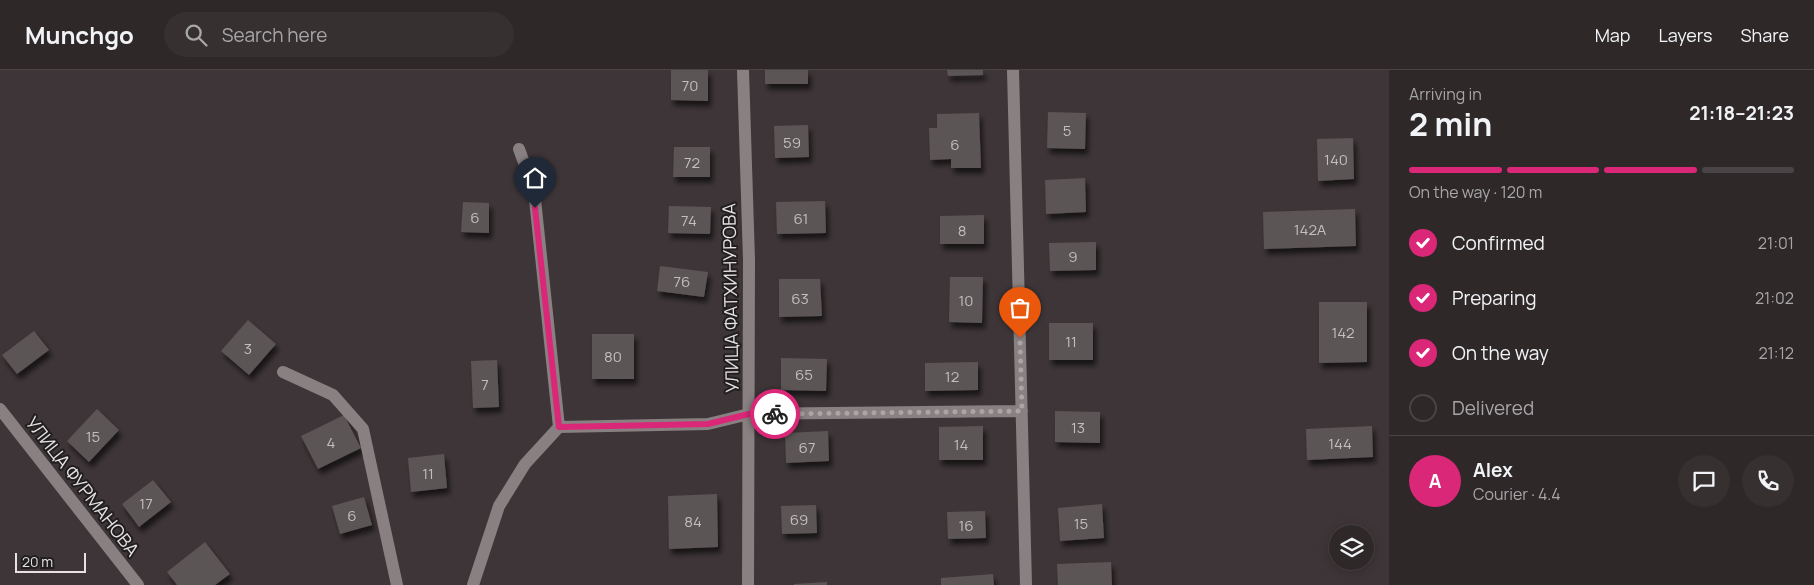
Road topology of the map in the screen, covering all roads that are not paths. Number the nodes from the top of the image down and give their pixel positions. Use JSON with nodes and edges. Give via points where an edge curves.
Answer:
{"nodes":[{"id":1,"x":743,"y":70,"type":"edge"},
{"id":2,"x":1013,"y":70,"type":"edge"},
{"id":3,"x":519,"y":150,"type":"dead end"},
{"id":4,"x":282,"y":372,"type":"dead end"},
{"id":5,"x":0,"y":409,"type":"edge"},
{"id":6,"x":1022,"y":411,"type":"junction"},
{"id":7,"x":749,"y":414,"type":"junction"},
{"id":8,"x":559,"y":427,"type":"junction"},
{"id":9,"x":138,"y":585,"type":"edge"},
{"id":10,"x":397,"y":585,"type":"edge"},
{"id":11,"x":473,"y":585,"type":"edge"},
{"id":12,"x":748,"y":585,"type":"edge"},
{"id":13,"x":1026,"y":585,"type":"edge"}],
"edges":[{"from":1,"to":7,"type":"street","name":"УЛИЦА ФАТХИНУРОВА","via":[[749,260]]},
{"from":2,"to":6,"type":"street"},
{"from":3,"to":8,"type":"street","via":[[534,190]]},
{"from":4,"to":10,"type":"street","via":[[333,395],[363,429]]},
{"from":5,"to":9,"type":"street","name":"УЛИЦА ФУРМАНОВА"},
{"from":6,"to":7,"type":"street"},
{"from":6,"to":13,"type":"street"},
{"from":7,"to":8,"type":"street","via":[[708,424]]},
{"from":7,"to":12,"type":"street","name":"УЛИЦА ФАТХИНУРОВА"},
{"from":8,"to":11,"type":"street","via":[[525,464],[499,506]]}]}
